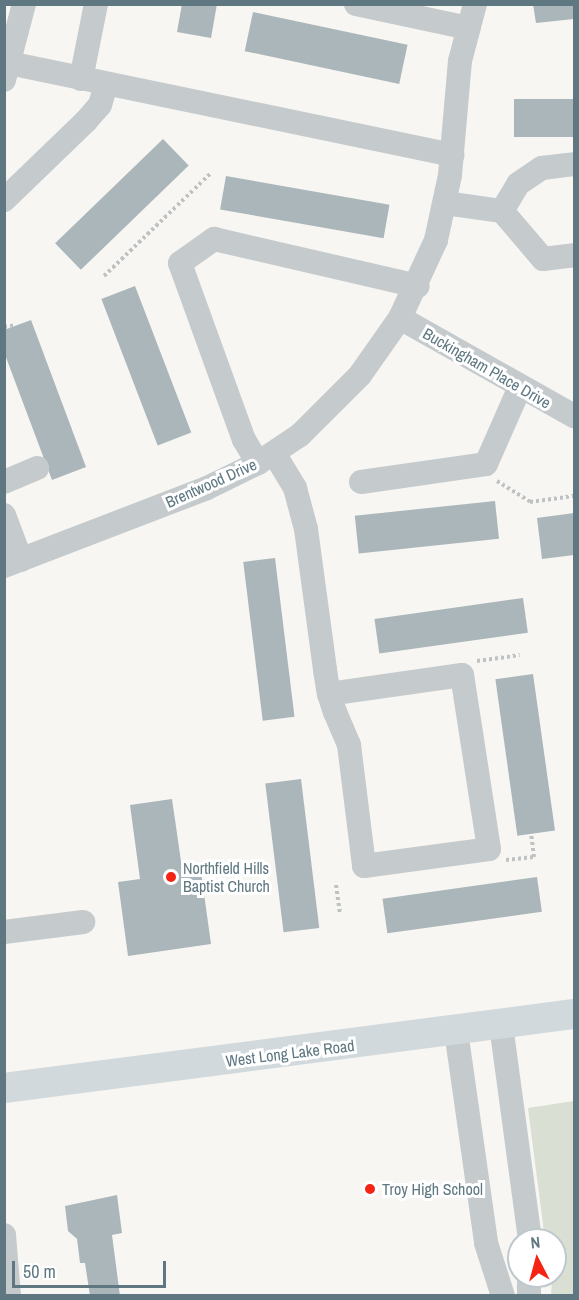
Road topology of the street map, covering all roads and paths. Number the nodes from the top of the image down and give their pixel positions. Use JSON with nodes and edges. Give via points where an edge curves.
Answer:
{"nodes":[{"id":1,"x":24,"y":4,"type":"edge"},
{"id":2,"x":96,"y":4,"type":"edge"},
{"id":3,"x":356,"y":4,"type":"edge"},
{"id":4,"x":475,"y":4,"type":"edge"},
{"id":5,"x":468,"y":28,"type":"junction"},
{"id":6,"x":6,"y":68,"type":"edge"},
{"id":7,"x":81,"y":78,"type":"junction"},
{"id":8,"x":105,"y":84,"type":"junction"},
{"id":9,"x":452,"y":155,"type":"junction"},
{"id":10,"x":574,"y":164,"type":"edge"},
{"id":11,"x":211,"y":173,"type":"dead end"},
{"id":12,"x":4,"y":200,"type":"edge"},
{"id":13,"x":445,"y":203,"type":"junction"},
{"id":14,"x":502,"y":211,"type":"junction"},
{"id":15,"x":574,"y":255,"type":"edge"},
{"id":16,"x":104,"y":276,"type":"dead end"},
{"id":17,"x":418,"y":286,"type":"junction"},
{"id":18,"x":400,"y":318,"type":"junction"},
{"id":19,"x":16,"y":325,"type":"dead end"},
{"id":20,"x":4,"y":327,"type":"edge"},
{"id":21,"x":520,"y":387,"type":"junction"},
{"id":22,"x":574,"y":416,"type":"edge"},
{"id":23,"x":266,"y":458,"type":"junction"},
{"id":24,"x":37,"y":468,"type":"dead end"},
{"id":25,"x":497,"y":480,"type":"dead end"},
{"id":26,"x":4,"y":482,"type":"edge"},
{"id":27,"x":361,"y":482,"type":"dead end"},
{"id":28,"x":574,"y":496,"type":"edge"},
{"id":29,"x":4,"y":515,"type":"edge"},
{"id":30,"x":13,"y":563,"type":"edge"},
{"id":31,"x":520,"y":655,"type":"dead end"},
{"id":32,"x":473,"y":662,"type":"dead end"},
{"id":33,"x":329,"y":694,"type":"junction"},
{"id":34,"x":531,"y":833,"type":"dead end"},
{"id":35,"x":499,"y":861,"type":"dead end"},
{"id":36,"x":336,"y":885,"type":"dead end"},
{"id":37,"x":340,"y":914,"type":"dead end"},
{"id":38,"x":83,"y":922,"type":"dead end"},
{"id":39,"x":4,"y":932,"type":"edge"},
{"id":40,"x":574,"y":1014,"type":"edge"},
{"id":41,"x":501,"y":1025,"type":"junction"},
{"id":42,"x":456,"y":1031,"type":"junction"},
{"id":43,"x":4,"y":1088,"type":"edge"},
{"id":44,"x":528,"y":1228,"type":"edge"},
{"id":45,"x":4,"y":1235,"type":"edge"},
{"id":46,"x":9,"y":1296,"type":"edge"},
{"id":47,"x":503,"y":1296,"type":"edge"}],
"edges":[{"from":1,"to":6,"type":"street"},
{"from":2,"to":7,"type":"street"},
{"from":3,"to":5,"type":"street"},
{"from":4,"to":5,"type":"street","name":"Brentwood Drive"},
{"from":5,"to":9,"type":"street","name":"Brentwood Drive"},
{"from":6,"to":7,"type":"street"},
{"from":7,"to":8,"type":"street"},
{"from":8,"to":9,"type":"street"},
{"from":8,"to":12,"type":"street","via":[[100,105]]},
{"from":9,"to":13,"type":"street","name":"Brentwood Drive"},
{"from":10,"to":14,"type":"street","via":[[542,168],[518,184]]},
{"from":11,"to":16,"type":"path"},
{"from":13,"to":14,"type":"street"},
{"from":13,"to":17,"type":"street","name":"Brentwood Drive"},
{"from":14,"to":15,"type":"street","via":[[543,259]]},
{"from":17,"to":18,"type":"street","name":"Brentwood Drive"},
{"from":17,"to":23,"type":"street","via":[[214,239],[180,262],[244,440]]},
{"from":18,"to":21,"type":"street","name":"Buckingham Place Drive"},
{"from":18,"to":23,"type":"street","name":"Brentwood Drive","via":[[346,393]]},
{"from":19,"to":20,"type":"path"},
{"from":21,"to":22,"type":"street","name":"Buckingham Place Drive"},
{"from":21,"to":27,"type":"street","via":[[486,464]]},
{"from":23,"to":30,"type":"street","name":"Brentwood Drive"},
{"from":23,"to":33,"type":"street","via":[[295,488],[303,518]]},
{"from":24,"to":26,"type":"street"},
{"from":25,"to":28,"type":"path","via":[[530,502]]},
{"from":29,"to":30,"type":"street"},
{"from":31,"to":32,"type":"path"},
{"from":33,"to":33,"type":"street","via":[[349,745],[364,866],[489,849],[462,675]]},
{"from":34,"to":35,"type":"path","via":[[534,857]]},
{"from":36,"to":37,"type":"path"},
{"from":38,"to":39,"type":"street"},
{"from":40,"to":41,"type":"main road","name":"West Long Lake Road"},
{"from":41,"to":42,"type":"main road","name":"West Long Lake Road"},
{"from":41,"to":44,"type":"street"},
{"from":42,"to":43,"type":"main road","name":"West Long Lake Road"},
{"from":42,"to":47,"type":"street","via":[[486,1243]]},
{"from":45,"to":46,"type":"street"}]}
